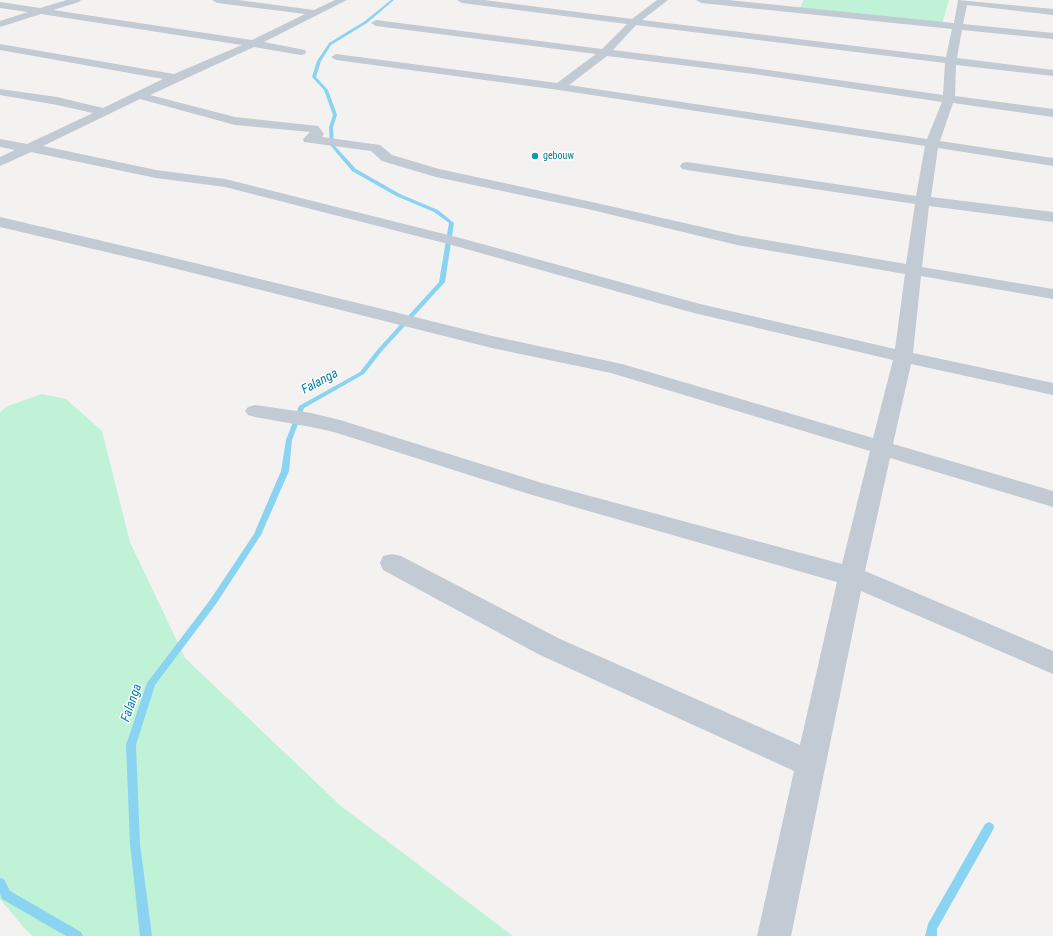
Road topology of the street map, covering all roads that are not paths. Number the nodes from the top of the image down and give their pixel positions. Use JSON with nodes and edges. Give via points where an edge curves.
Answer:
{"nodes":[{"id":1,"x":76,"y":0,"type":"edge"},
{"id":2,"x":216,"y":0,"type":"edge"},
{"id":3,"x":342,"y":0,"type":"edge"},
{"id":4,"x":462,"y":0,"type":"edge"},
{"id":5,"x":663,"y":0,"type":"edge"},
{"id":6,"x":701,"y":0,"type":"edge"},
{"id":7,"x":962,"y":1,"type":"edge"},
{"id":8,"x":0,"y":5,"type":"edge"},
{"id":9,"x":41,"y":11,"type":"junction"},
{"id":10,"x":1053,"y":12,"type":"edge"},
{"id":11,"x":315,"y":13,"type":"junction"},
{"id":12,"x":635,"y":21,"type":"junction"},
{"id":13,"x":376,"y":23,"type":"dead end"},
{"id":14,"x":0,"y":24,"type":"edge"},
{"id":15,"x":958,"y":27,"type":"junction"},
{"id":16,"x":1053,"y":36,"type":"edge"},
{"id":17,"x":252,"y":43,"type":"junction"},
{"id":18,"x":0,"y":47,"type":"edge"},
{"id":19,"x":301,"y":52,"type":"dead end"},
{"id":20,"x":604,"y":53,"type":"junction"},
{"id":21,"x":336,"y":57,"type":"dead end"},
{"id":22,"x":951,"y":61,"type":"junction"},
{"id":23,"x":1053,"y":72,"type":"edge"},
{"id":24,"x":175,"y":78,"type":"junction"},
{"id":25,"x":559,"y":86,"type":"junction"},
{"id":26,"x":0,"y":92,"type":"edge"},
{"id":27,"x":141,"y":96,"type":"junction"},
{"id":28,"x":948,"y":99,"type":"junction"},
{"id":29,"x":106,"y":112,"type":"junction"},
{"id":30,"x":1053,"y":113,"type":"edge"},
{"id":31,"x":0,"y":143,"type":"edge"},
{"id":32,"x":932,"y":144,"type":"junction"},
{"id":33,"x":30,"y":148,"type":"junction"},
{"id":34,"x":0,"y":162,"type":"edge"},
{"id":35,"x":1053,"y":162,"type":"edge"},
{"id":36,"x":687,"y":166,"type":"dead end"},
{"id":37,"x":924,"y":201,"type":"junction"},
{"id":38,"x":1053,"y":217,"type":"edge"},
{"id":39,"x":0,"y":222,"type":"edge"},
{"id":40,"x":913,"y":269,"type":"junction"},
{"id":41,"x":1053,"y":294,"type":"edge"},
{"id":42,"x":903,"y":357,"type":"junction"},
{"id":43,"x":1053,"y":389,"type":"edge"},
{"id":44,"x":255,"y":411,"type":"dead end"},
{"id":45,"x":881,"y":448,"type":"junction"},
{"id":46,"x":1053,"y":499,"type":"edge"},
{"id":47,"x":392,"y":563,"type":"dead end"},
{"id":48,"x":851,"y":576,"type":"junction"},
{"id":49,"x":1053,"y":663,"type":"edge"},
{"id":50,"x":810,"y":764,"type":"junction"},
{"id":51,"x":774,"y":936,"type":"edge"}],
"edges":[{"from":1,"to":9,"type":"street"},
{"from":2,"to":11,"type":"street"},
{"from":3,"to":11,"type":"street"},
{"from":4,"to":12,"type":"street"},
{"from":5,"to":12,"type":"street"},
{"from":6,"to":15,"type":"street"},
{"from":7,"to":10,"type":"street"},
{"from":7,"to":15,"type":"street"},
{"from":8,"to":9,"type":"street"},
{"from":9,"to":14,"type":"street"},
{"from":9,"to":17,"type":"street"},
{"from":11,"to":17,"type":"street"},
{"from":12,"to":20,"type":"street"},
{"from":12,"to":22,"type":"street"},
{"from":13,"to":20,"type":"street"},
{"from":15,"to":16,"type":"street"},
{"from":15,"to":22,"type":"street"},
{"from":17,"to":19,"type":"street"},
{"from":17,"to":24,"type":"street","via":[[233,54]]},
{"from":18,"to":24,"type":"street"},
{"from":20,"to":25,"type":"street"},
{"from":20,"to":28,"type":"street","via":[[754,71]]},
{"from":21,"to":25,"type":"street"},
{"from":22,"to":23,"type":"street"},
{"from":22,"to":28,"type":"street"},
{"from":24,"to":27,"type":"street"},
{"from":25,"to":32,"type":"street"},
{"from":26,"to":29,"type":"street"},
{"from":27,"to":29,"type":"street"},
{"from":27,"to":40,"type":"street","via":[[235,121],[314,129],[318,134],[309,139],[375,148],[387,158],[436,173],[737,240]]},
{"from":28,"to":30,"type":"street"},
{"from":28,"to":32,"type":"street"},
{"from":29,"to":33,"type":"street"},
{"from":31,"to":33,"type":"street"},
{"from":32,"to":35,"type":"street"},
{"from":32,"to":37,"type":"street"},
{"from":33,"to":34,"type":"street"},
{"from":33,"to":42,"type":"street","via":[[156,174],[225,183],[458,242],[696,308]]},
{"from":36,"to":37,"type":"street"},
{"from":37,"to":38,"type":"street"},
{"from":37,"to":40,"type":"street"},
{"from":39,"to":45,"type":"street","via":[[492,342],[615,368]]},
{"from":40,"to":41,"type":"street"},
{"from":40,"to":42,"type":"street"},
{"from":42,"to":43,"type":"street"},
{"from":42,"to":45,"type":"street"},
{"from":44,"to":48,"type":"street","via":[[347,429],[537,489]]},
{"from":45,"to":46,"type":"street"},
{"from":45,"to":48,"type":"street"},
{"from":47,"to":50,"type":"street","via":[[548,646]]},
{"from":48,"to":49,"type":"street"},
{"from":48,"to":50,"type":"street"},
{"from":50,"to":51,"type":"street"}]}
